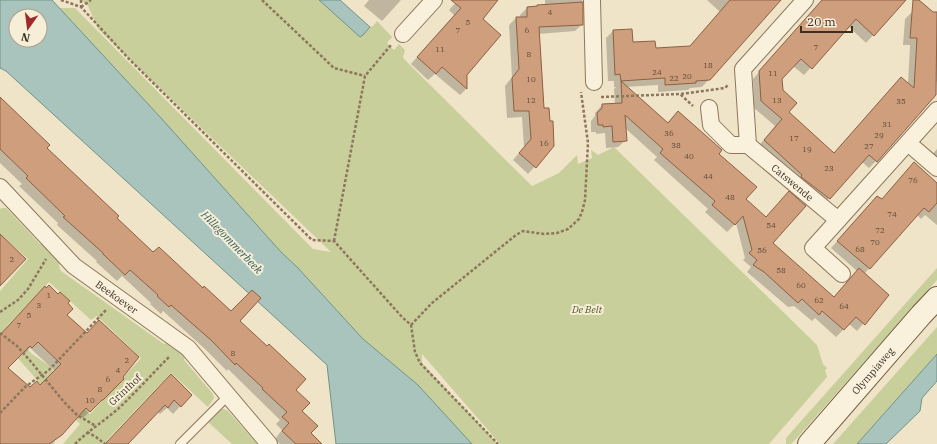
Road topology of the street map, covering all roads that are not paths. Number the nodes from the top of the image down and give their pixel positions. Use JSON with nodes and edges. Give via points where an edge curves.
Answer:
{"nodes":[{"id":1,"x":434,"y":0,"type":"edge"},
{"id":2,"x":592,"y":0,"type":"edge"},
{"id":3,"x":805,"y":0,"type":"edge"},
{"id":4,"x":403,"y":34,"type":"road end"},
{"id":5,"x":591,"y":90,"type":"road end"},
{"id":6,"x":709,"y":108,"type":"dead end"},
{"id":7,"x":937,"y":110,"type":"edge"},
{"id":8,"x":908,"y":143,"type":"junction"},
{"id":9,"x":748,"y":145,"type":"junction"},
{"id":10,"x":937,"y":168,"type":"edge"},
{"id":11,"x":2,"y":195,"type":"edge"},
{"id":12,"x":838,"y":220,"type":"junction"},
{"id":13,"x":842,"y":274,"type":"dead end"},
{"id":14,"x":937,"y":298,"type":"edge"},
{"id":15,"x":228,"y":396,"type":"junction"},
{"id":16,"x":180,"y":444,"type":"edge"},
{"id":17,"x":269,"y":444,"type":"edge"},
{"id":18,"x":809,"y":444,"type":"edge"}],
"edges":[{"from":1,"to":4,"type":"street"},
{"from":2,"to":5,"type":"street"},
{"from":3,"to":9,"type":"street","via":[[743,69]]},
{"from":6,"to":9,"type":"street","via":[[711,125],[731,145]]},
{"from":7,"to":8,"type":"street"},
{"from":8,"to":10,"type":"street"},
{"from":8,"to":12,"type":"street"},
{"from":9,"to":12,"type":"street","name":"Catswende"},
{"from":11,"to":15,"type":"street","name":"Beekoever","via":[[74,266],[188,348]]},
{"from":12,"to":13,"type":"street","via":[[813,248]]},
{"from":14,"to":18,"type":"main road","name":"Olympiaweg"},
{"from":15,"to":16,"type":"lane"},
{"from":15,"to":17,"type":"street","name":"Beekoever"}]}
